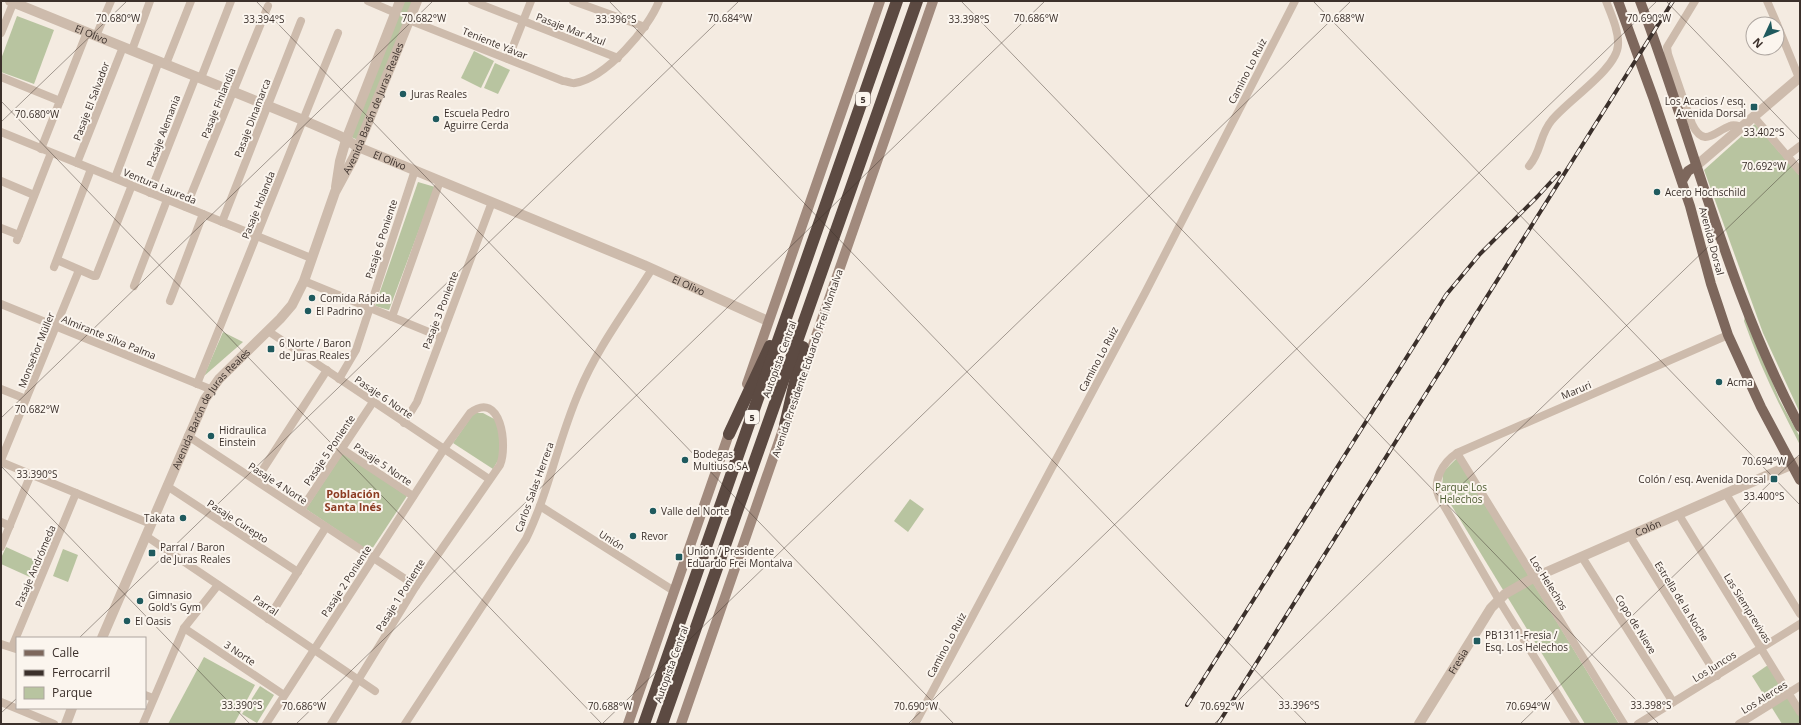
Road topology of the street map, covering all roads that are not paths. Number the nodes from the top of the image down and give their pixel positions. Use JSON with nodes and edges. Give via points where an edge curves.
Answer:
{"nodes":[{"id":1,"x":12,"y":1,"type":"edge"},
{"id":2,"x":111,"y":1,"type":"edge"},
{"id":3,"x":150,"y":1,"type":"edge"},
{"id":4,"x":191,"y":1,"type":"edge"},
{"id":5,"x":231,"y":1,"type":"edge"},
{"id":6,"x":368,"y":1,"type":"edge"},
{"id":7,"x":400,"y":1,"type":"edge"},
{"id":8,"x":417,"y":1,"type":"edge"},
{"id":9,"x":472,"y":1,"type":"edge"},
{"id":10,"x":531,"y":1,"type":"edge"},
{"id":11,"x":659,"y":1,"type":"edge"},
{"id":12,"x":880,"y":1,"type":"edge"},
{"id":13,"x":897,"y":1,"type":"edge"},
{"id":14,"x":917,"y":1,"type":"edge"},
{"id":15,"x":933,"y":1,"type":"edge"},
{"id":16,"x":1295,"y":1,"type":"edge"},
{"id":17,"x":1606,"y":1,"type":"edge"},
{"id":18,"x":1618,"y":1,"type":"edge"},
{"id":19,"x":1640,"y":1,"type":"edge"},
{"id":20,"x":1695,"y":1,"type":"edge"},
{"id":21,"x":1768,"y":1,"type":"edge"},
{"id":22,"x":577,"y":2,"type":"edge"},
{"id":23,"x":268,"y":6,"type":"dead end"},
{"id":24,"x":396,"y":13,"type":"junction"},
{"id":25,"x":1774,"y":16,"type":"edge"},
{"id":26,"x":409,"y":20,"type":"junction"},
{"id":27,"x":523,"y":20,"type":"junction"},
{"id":28,"x":301,"y":21,"type":"dead end"},
{"id":29,"x":645,"y":27,"type":"junction"},
{"id":30,"x":338,"y":33,"type":"dead end"},
{"id":31,"x":1,"y":34,"type":"edge"},
{"id":32,"x":92,"y":34,"type":"junction"},
{"id":33,"x":1785,"y":43,"type":"edge"},
{"id":34,"x":127,"y":48,"type":"junction"},
{"id":35,"x":618,"y":58,"type":"junction"},
{"id":36,"x":508,"y":59,"type":"junction"},
{"id":37,"x":162,"y":62,"type":"junction"},
{"id":38,"x":1,"y":77,"type":"edge"},
{"id":39,"x":198,"y":77,"type":"junction"},
{"id":40,"x":1799,"y":77,"type":"edge"},
{"id":41,"x":233,"y":91,"type":"junction"},
{"id":42,"x":60,"y":101,"type":"junction"},
{"id":43,"x":268,"y":105,"type":"junction"},
{"id":44,"x":1754,"y":117,"type":"junction"},
{"id":45,"x":303,"y":120,"type":"junction"},
{"id":46,"x":1742,"y":127,"type":"junction"},
{"id":47,"x":1,"y":132,"type":"edge"},
{"id":48,"x":346,"y":140,"type":"junction"},
{"id":49,"x":1800,"y":146,"type":"edge"},
{"id":50,"x":358,"y":147,"type":"junction"},
{"id":51,"x":41,"y":149,"type":"junction"},
{"id":52,"x":51,"y":152,"type":"junction"},
{"id":53,"x":1788,"y":156,"type":"junction"},
{"id":54,"x":77,"y":163,"type":"junction"},
{"id":55,"x":1529,"y":166,"type":"dead end"},
{"id":56,"x":1696,"y":166,"type":"junction"},
{"id":57,"x":91,"y":169,"type":"junction"},
{"id":58,"x":415,"y":170,"type":"junction"},
{"id":59,"x":1800,"y":171,"type":"edge"},
{"id":60,"x":114,"y":178,"type":"junction"},
{"id":61,"x":1,"y":181,"type":"edge"},
{"id":62,"x":440,"y":181,"type":"junction"},
{"id":63,"x":1682,"y":181,"type":"junction"},
{"id":64,"x":132,"y":185,"type":"junction"},
{"id":65,"x":335,"y":192,"type":"junction"},
{"id":66,"x":150,"y":193,"type":"junction"},
{"id":67,"x":34,"y":195,"type":"junction"},
{"id":68,"x":167,"y":200,"type":"junction"},
{"id":69,"x":492,"y":202,"type":"junction"},
{"id":70,"x":186,"y":207,"type":"junction"},
{"id":71,"x":203,"y":214,"type":"junction"},
{"id":72,"x":222,"y":222,"type":"junction"},
{"id":73,"x":1,"y":228,"type":"edge"},
{"id":74,"x":257,"y":236,"type":"junction"},
{"id":75,"x":311,"y":258,"type":"junction"},
{"id":76,"x":652,"y":269,"type":"junction"},
{"id":77,"x":80,"y":270,"type":"junction"},
{"id":78,"x":304,"y":281,"type":"junction"},
{"id":79,"x":134,"y":286,"type":"dead end"},
{"id":80,"x":797,"y":289,"type":"junction"},
{"id":81,"x":813,"y":299,"type":"junction"},
{"id":82,"x":170,"y":301,"type":"dead end"},
{"id":83,"x":1,"y":304,"type":"edge"},
{"id":84,"x":369,"y":308,"type":"junction"},
{"id":85,"x":392,"y":317,"type":"junction"},
{"id":86,"x":768,"y":321,"type":"junction"},
{"id":87,"x":56,"y":326,"type":"junction"},
{"id":88,"x":268,"y":331,"type":"junction"},
{"id":89,"x":1728,"y":335,"type":"junction"},
{"id":90,"x":441,"y":337,"type":"junction"},
{"id":91,"x":327,"y":370,"type":"junction"},
{"id":92,"x":339,"y":379,"type":"junction"},
{"id":93,"x":197,"y":384,"type":"junction"},
{"id":94,"x":1,"y":389,"type":"edge"},
{"id":95,"x":210,"y":389,"type":"junction"},
{"id":96,"x":26,"y":399,"type":"junction"},
{"id":97,"x":373,"y":402,"type":"junction"},
{"id":98,"x":404,"y":422,"type":"junction"},
{"id":99,"x":785,"y":425,"type":"junction"},
{"id":100,"x":1800,"y":427,"type":"edge"},
{"id":101,"x":729,"y":434,"type":"junction"},
{"id":102,"x":188,"y":436,"type":"junction"},
{"id":103,"x":342,"y":448,"type":"junction"},
{"id":104,"x":444,"y":449,"type":"junction"},
{"id":105,"x":1457,"y":453,"type":"junction"},
{"id":106,"x":1,"y":461,"type":"edge"},
{"id":107,"x":1796,"y":463,"type":"edge"},
{"id":108,"x":31,"y":474,"type":"junction"},
{"id":109,"x":489,"y":479,"type":"junction"},
{"id":110,"x":256,"y":480,"type":"junction"},
{"id":111,"x":1800,"y":480,"type":"edge"},
{"id":112,"x":167,"y":486,"type":"junction"},
{"id":113,"x":76,"y":493,"type":"junction"},
{"id":114,"x":1726,"y":494,"type":"junction"},
{"id":115,"x":413,"y":496,"type":"junction"},
{"id":116,"x":540,"y":506,"type":"junction"},
{"id":117,"x":301,"y":510,"type":"junction"},
{"id":118,"x":1678,"y":515,"type":"junction"},
{"id":119,"x":1,"y":522,"type":"edge"},
{"id":120,"x":151,"y":524,"type":"junction"},
{"id":121,"x":10,"y":526,"type":"junction"},
{"id":122,"x":326,"y":527,"type":"junction"},
{"id":123,"x":146,"y":536,"type":"junction"},
{"id":124,"x":1630,"y":536,"type":"junction"},
{"id":125,"x":1,"y":547,"type":"edge"},
{"id":126,"x":1582,"y":557,"type":"junction"},
{"id":127,"x":373,"y":558,"type":"junction"},
{"id":128,"x":298,"y":572,"type":"junction"},
{"id":129,"x":1533,"y":578,"type":"junction"},
{"id":130,"x":218,"y":585,"type":"junction"},
{"id":131,"x":416,"y":586,"type":"junction"},
{"id":132,"x":674,"y":591,"type":"junction"},
{"id":133,"x":1499,"y":600,"type":"junction"},
{"id":134,"x":1800,"y":614,"type":"edge"},
{"id":135,"x":268,"y":619,"type":"junction"},
{"id":136,"x":1800,"y":624,"type":"edge"},
{"id":137,"x":184,"y":628,"type":"junction"},
{"id":138,"x":19,"y":637,"type":"edge"},
{"id":139,"x":102,"y":637,"type":"edge"},
{"id":140,"x":1,"y":644,"type":"edge"},
{"id":141,"x":15,"y":648,"type":"edge"},
{"id":142,"x":1761,"y":648,"type":"junction"},
{"id":143,"x":314,"y":650,"type":"junction"},
{"id":144,"x":1717,"y":676,"type":"junction"},
{"id":145,"x":359,"y":680,"type":"junction"},
{"id":146,"x":1800,"y":686,"type":"edge"},
{"id":147,"x":375,"y":691,"type":"dead end"},
{"id":148,"x":1789,"y":693,"type":"junction"},
{"id":149,"x":146,"y":694,"type":"edge"},
{"id":150,"x":284,"y":695,"type":"junction"},
{"id":151,"x":153,"y":698,"type":"junction"},
{"id":152,"x":1,"y":702,"type":"edge"},
{"id":153,"x":1673,"y":702,"type":"junction"},
{"id":154,"x":16,"y":708,"type":"edge"},
{"id":155,"x":18,"y":709,"type":"edge"},
{"id":156,"x":72,"y":709,"type":"edge"},
{"id":157,"x":1800,"y":712,"type":"edge"},
{"id":158,"x":54,"y":724,"type":"edge"},
{"id":159,"x":66,"y":724,"type":"edge"},
{"id":160,"x":143,"y":724,"type":"edge"},
{"id":161,"x":266,"y":724,"type":"edge"},
{"id":162,"x":331,"y":724,"type":"edge"},
{"id":163,"x":405,"y":724,"type":"edge"},
{"id":164,"x":628,"y":724,"type":"edge"},
{"id":165,"x":644,"y":724,"type":"edge"},
{"id":166,"x":662,"y":724,"type":"edge"},
{"id":167,"x":681,"y":724,"type":"edge"},
{"id":168,"x":915,"y":724,"type":"edge"},
{"id":169,"x":1419,"y":724,"type":"edge"},
{"id":170,"x":1576,"y":724,"type":"edge"},
{"id":171,"x":1624,"y":724,"type":"edge"},
{"id":172,"x":1638,"y":724,"type":"edge"},
{"id":173,"x":1739,"y":724,"type":"edge"}],
"edges":[{"from":1,"to":31,"type":"street"},
{"from":1,"to":32,"type":"street","name":"El Olivo"},
{"from":2,"to":32,"type":"street"},
{"from":3,"to":34,"type":"street","name":"Pasaje El Salvador"},
{"from":4,"to":37,"type":"street"},
{"from":5,"to":39,"type":"street","name":"Pasaje Alemania"},
{"from":6,"to":24,"type":"street"},
{"from":7,"to":24,"type":"street","name":"Avenida Barón de Juras Reales"},
{"from":8,"to":26,"type":"street","name":"Avenida Barón de Juras Reales"},
{"from":9,"to":27,"type":"street","name":"Pasaje Mar Azul"},
{"from":10,"to":27,"type":"street"},
{"from":11,"to":29,"type":"street"},
{"from":12,"to":86,"type":"main road"},
{"from":13,"to":80,"type":"highway","name":"Autopista Central","number":"5"},
{"from":14,"to":81,"type":"highway","name":"Autopista Central","number":"5"},
{"from":15,"to":99,"type":"main road","name":"Avenida Presidente Eduardo Frei Montalva"},
{"from":16,"to":168,"type":"street","name":"Camino Lo Ruiz","via":[[1145,293]]},
{"from":17,"to":55,"type":"street","via":[[1618,40],[1617,52],[1603,72],[1568,102],[1546,127],[1538,153]]},
{"from":18,"to":63,"type":"main road","name":"Avenida Dorsal"},
{"from":19,"to":56,"type":"main road","name":"Avenida Dorsal"},
{"from":20,"to":46,"type":"street","via":[[1667,47],[1692,124],[1696,132],[1705,136],[1713,136],[1729,126]]},
{"from":21,"to":25,"type":"street"},
{"from":22,"to":29,"type":"street"},
{"from":23,"to":41,"type":"street","name":"Pasaje Finlandia"},
{"from":24,"to":48,"type":"street","name":"Avenida Barón de Juras Reales"},
{"from":26,"to":36,"type":"street","name":"Teniente Yávar"},
{"from":26,"to":50,"type":"street","name":"Avenida Barón de Juras Reales"},
{"from":27,"to":35,"type":"street","name":"Pasaje Mar Azul"},
{"from":27,"to":36,"type":"street"},
{"from":28,"to":43,"type":"street","name":"Pasaje Dinamarca"},
{"from":29,"to":35,"type":"street"},
{"from":30,"to":45,"type":"street","name":"Pasaje Holanda"},
{"from":32,"to":34,"type":"street","name":"El Olivo"},
{"from":32,"to":42,"type":"street"},
{"from":33,"to":40,"type":"street"},
{"from":34,"to":37,"type":"street","name":"El Olivo"},
{"from":34,"to":54,"type":"street","name":"Pasaje El Salvador"},
{"from":35,"to":36,"type":"street","name":"Teniente Yávar","via":[[594,75],[575,83],[563,81]]},
{"from":37,"to":39,"type":"street","name":"El Olivo"},
{"from":37,"to":60,"type":"street"},
{"from":38,"to":42,"type":"street"},
{"from":39,"to":41,"type":"street","name":"El Olivo"},
{"from":39,"to":66,"type":"street","name":"Pasaje Alemania"},
{"from":40,"to":44,"type":"street"},
{"from":41,"to":43,"type":"street","name":"El Olivo"},
{"from":41,"to":70,"type":"street","name":"Pasaje Finlandia"},
{"from":42,"to":51,"type":"street"},
{"from":43,"to":45,"type":"street","name":"El Olivo"},
{"from":43,"to":72,"type":"street","name":"Pasaje Dinamarca"},
{"from":44,"to":46,"type":"street"},
{"from":44,"to":53,"type":"street"},
{"from":45,"to":48,"type":"street","name":"El Olivo"},
{"from":45,"to":74,"type":"street","name":"Pasaje Holanda"},
{"from":46,"to":56,"type":"street"},
{"from":47,"to":51,"type":"street","name":"Ventura Laureda"},
{"from":48,"to":50,"type":"street","name":"El Olivo"},
{"from":48,"to":65,"type":"street","name":"Avenida Barón de Juras Reales","via":[[338,167]]},
{"from":49,"to":53,"type":"street"},
{"from":50,"to":58,"type":"street","name":"El Olivo"},
{"from":50,"to":65,"type":"street","name":"Avenida Barón de Juras Reales"},
{"from":51,"to":52,"type":"street","name":"Ventura Laureda"},
{"from":52,"to":54,"type":"street","name":"Ventura Laureda"},
{"from":52,"to":67,"type":"street"},
{"from":53,"to":59,"type":"street"},
{"from":54,"to":57,"type":"street","name":"Ventura Laureda"},
{"from":56,"to":63,"type":"main road","via":[[1685,174]]},
{"from":56,"to":100,"type":"main road","name":"Avenida Dorsal","via":[[1746,307],[1788,406]]},
{"from":57,"to":60,"type":"street","name":"Ventura Laureda"},
{"from":57,"to":77,"type":"street","via":[[55,263]]},
{"from":58,"to":62,"type":"street","name":"El Olivo"},
{"from":58,"to":84,"type":"street","name":"Pasaje 6 Poniente"},
{"from":60,"to":64,"type":"street","name":"Ventura Laureda"},
{"from":61,"to":67,"type":"street"},
{"from":62,"to":69,"type":"street","name":"El Olivo"},
{"from":62,"to":85,"type":"street"},
{"from":63,"to":89,"type":"main road","name":"Avenida Dorsal"},
{"from":64,"to":66,"type":"street","name":"Ventura Laureda"},
{"from":64,"to":77,"type":"street","via":[[96,276]]},
{"from":65,"to":75,"type":"street","name":"Avenida Barón de Juras Reales"},
{"from":66,"to":68,"type":"street","name":"Ventura Laureda"},
{"from":67,"to":73,"type":"street","via":[[18,238]]},
{"from":68,"to":70,"type":"street","name":"Ventura Laureda"},
{"from":68,"to":79,"type":"street"},
{"from":69,"to":76,"type":"street","name":"El Olivo"},
{"from":69,"to":90,"type":"street","name":"Pasaje 3 Poniente"},
{"from":70,"to":71,"type":"street","name":"Ventura Laureda"},
{"from":71,"to":72,"type":"street","name":"Ventura Laureda"},
{"from":71,"to":82,"type":"street"},
{"from":72,"to":74,"type":"street","name":"Ventura Laureda"},
{"from":74,"to":75,"type":"street","name":"Ventura Laureda"},
{"from":74,"to":93,"type":"street","name":"Pasaje Holanda"},
{"from":75,"to":78,"type":"street","name":"Avenida Barón de Juras Reales"},
{"from":76,"to":86,"type":"street","name":"El Olivo"},
{"from":76,"to":116,"type":"street","name":"Carlos Salas Herrera","via":[[581,386]]},
{"from":77,"to":87,"type":"street","name":"Monseñor Müller"},
{"from":78,"to":84,"type":"street"},
{"from":78,"to":88,"type":"street","name":"Avenida Barón de Juras Reales","via":[[288,311]]},
{"from":80,"to":101,"type":"highway"},
{"from":80,"to":165,"type":"highway","name":"Autopista Central","number":"5"},
{"from":81,"to":99,"type":"highway"},
{"from":81,"to":166,"type":"highway","name":"Autopista Central","number":"5"},
{"from":83,"to":87,"type":"street","name":"Almirante Silva Palma"},
{"from":84,"to":85,"type":"street"},
{"from":84,"to":92,"type":"street","name":"Pasaje 6 Poniente","via":[[354,356]]},
{"from":85,"to":90,"type":"street"},
{"from":86,"to":101,"type":"main road"},
{"from":87,"to":93,"type":"street","name":"Almirante Silva Palma"},
{"from":87,"to":96,"type":"street","name":"Monseñor Müller"},
{"from":88,"to":91,"type":"street","name":"Pasaje 6 Norte"},
{"from":88,"to":95,"type":"street","name":"Avenida Barón de Juras Reales"},
{"from":89,"to":105,"type":"street","name":"Maruri"},
{"from":89,"to":107,"type":"main road","name":"Avenida Dorsal","via":[[1761,407]]},
{"from":90,"to":98,"type":"street","name":"Pasaje 3 Poniente","via":[[416,402]]},
{"from":91,"to":92,"type":"street","name":"Pasaje 6 Norte"},
{"from":91,"to":110,"type":"street"},
{"from":92,"to":97,"type":"street","name":"Pasaje 6 Norte"},
{"from":93,"to":95,"type":"street","name":"Almirante Silva Palma"},
{"from":94,"to":96,"type":"street"},
{"from":95,"to":102,"type":"street","name":"Avenida Barón de Juras Reales"},
{"from":96,"to":106,"type":"street","name":"Monseñor Müller"},
{"from":97,"to":98,"type":"street","name":"Pasaje 6 Norte"},
{"from":97,"to":103,"type":"street","name":"Pasaje 5 Poniente"},
{"from":98,"to":104,"type":"street","name":"Pasaje 6 Norte"},
{"from":99,"to":167,"type":"main road","name":"Avenida Presidente Eduardo Frei Montalva"},
{"from":101,"to":132,"type":"main road"},
{"from":102,"to":110,"type":"street","name":"Pasaje 4 Norte"},
{"from":102,"to":112,"type":"street","name":"Avenida Barón de Juras Reales"},
{"from":103,"to":115,"type":"street","name":"Pasaje 5 Norte"},
{"from":103,"to":117,"type":"street","name":"Pasaje 5 Poniente"},
{"from":104,"to":109,"type":"street","name":"Pasaje 6 Norte"},
{"from":104,"to":109,"type":"street","name":"Pasaje 1 Poniente","via":[[470,413],[481,408],[491,410],[499,417],[503,432],[502,461]]},
{"from":104,"to":115,"type":"street","name":"Pasaje 2 Poniente"},
{"from":105,"to":129,"type":"street","name":"Los Helechos"},
{"from":105,"to":133,"type":"street","name":"Maruri","via":[[1449,459],[1440,473],[1436,489]]},
{"from":106,"to":108,"type":"street"},
{"from":107,"to":111,"type":"main road","name":"Avenida Dorsal"},
{"from":107,"to":114,"type":"street","name":"Colón"},
{"from":108,"to":113,"type":"street"},
{"from":108,"to":121,"type":"street"},
{"from":109,"to":131,"type":"street","name":"Pasaje 1 Poniente"},
{"from":110,"to":117,"type":"street","name":"Pasaje 4 Norte"},
{"from":112,"to":120,"type":"street","name":"Avenida Barón de Juras Reales"},
{"from":112,"to":128,"type":"street","name":"Pasaje Curepto"},
{"from":113,"to":120,"type":"street"},
{"from":113,"to":138,"type":"street","name":"Pasaje Andrómeda"},
{"from":114,"to":118,"type":"street","name":"Colón"},
{"from":114,"to":134,"type":"street"},
{"from":115,"to":127,"type":"street","name":"Pasaje 2 Poniente"},
{"from":116,"to":132,"type":"street","name":"Unión"},
{"from":116,"to":163,"type":"street","name":"Carlos Salas Herrera","via":[[520,549]]},
{"from":117,"to":122,"type":"street","name":"Pasaje 4 Norte"},
{"from":118,"to":124,"type":"street","name":"Colón"},
{"from":118,"to":142,"type":"street","name":"Las Siemprevivas"},
{"from":119,"to":121,"type":"street"},
{"from":120,"to":123,"type":"street","name":"Avenida Barón de Juras Reales"},
{"from":121,"to":125,"type":"street"},
{"from":122,"to":127,"type":"street","name":"Pasaje 4 Norte"},
{"from":122,"to":128,"type":"street"},
{"from":123,"to":130,"type":"street","name":"Parral"},
{"from":123,"to":139,"type":"street","name":"Avenida Barón de Juras Reales"},
{"from":124,"to":126,"type":"street","name":"Colón"},
{"from":124,"to":144,"type":"street","name":"Estrella de la Noche"},
{"from":126,"to":129,"type":"street","name":"Colón"},
{"from":126,"to":153,"type":"street","name":"Copo de Nieve"},
{"from":127,"to":131,"type":"street","name":"Pasaje 4 Norte"},
{"from":127,"to":143,"type":"street","name":"Pasaje 2 Poniente"},
{"from":128,"to":135,"type":"street"},
{"from":129,"to":133,"type":"street","name":"Colón"},
{"from":129,"to":171,"type":"street","name":"Los Helechos"},
{"from":130,"to":135,"type":"street","name":"Parral"},
{"from":130,"to":137,"type":"street"},
{"from":131,"to":145,"type":"street","name":"Pasaje 1 Poniente"},
{"from":132,"to":164,"type":"main road"},
{"from":133,"to":169,"type":"street","name":"Fresia","via":[[1485,616]]},
{"from":133,"to":170,"type":"street"},
{"from":135,"to":143,"type":"street","name":"Parral"},
{"from":136,"to":142,"type":"street","name":"Los Juncos"},
{"from":137,"to":150,"type":"street","name":"3 Norte"},
{"from":137,"to":151,"type":"street"},
{"from":140,"to":141,"type":"street"},
{"from":142,"to":144,"type":"street","name":"Los Juncos"},
{"from":142,"to":148,"type":"street","name":"Las Siemprevivas"},
{"from":143,"to":145,"type":"street","name":"Parral"},
{"from":143,"to":150,"type":"street","name":"Pasaje 2 Poniente"},
{"from":144,"to":153,"type":"street","name":"Los Juncos"},
{"from":145,"to":147,"type":"street","name":"Parral"},
{"from":145,"to":162,"type":"street","name":"Pasaje 1 Poniente"},
{"from":146,"to":148,"type":"street","name":"Los Alerces"},
{"from":148,"to":157,"type":"street","name":"Las Siemprevivas"},
{"from":148,"to":173,"type":"street","name":"Los Alerces"},
{"from":149,"to":151,"type":"street"},
{"from":150,"to":161,"type":"street","name":"Pasaje 2 Poniente"},
{"from":151,"to":160,"type":"street"},
{"from":152,"to":154,"type":"street"},
{"from":153,"to":172,"type":"street","name":"Los Juncos"},
{"from":155,"to":158,"type":"street"},
{"from":156,"to":159,"type":"street"}]}
